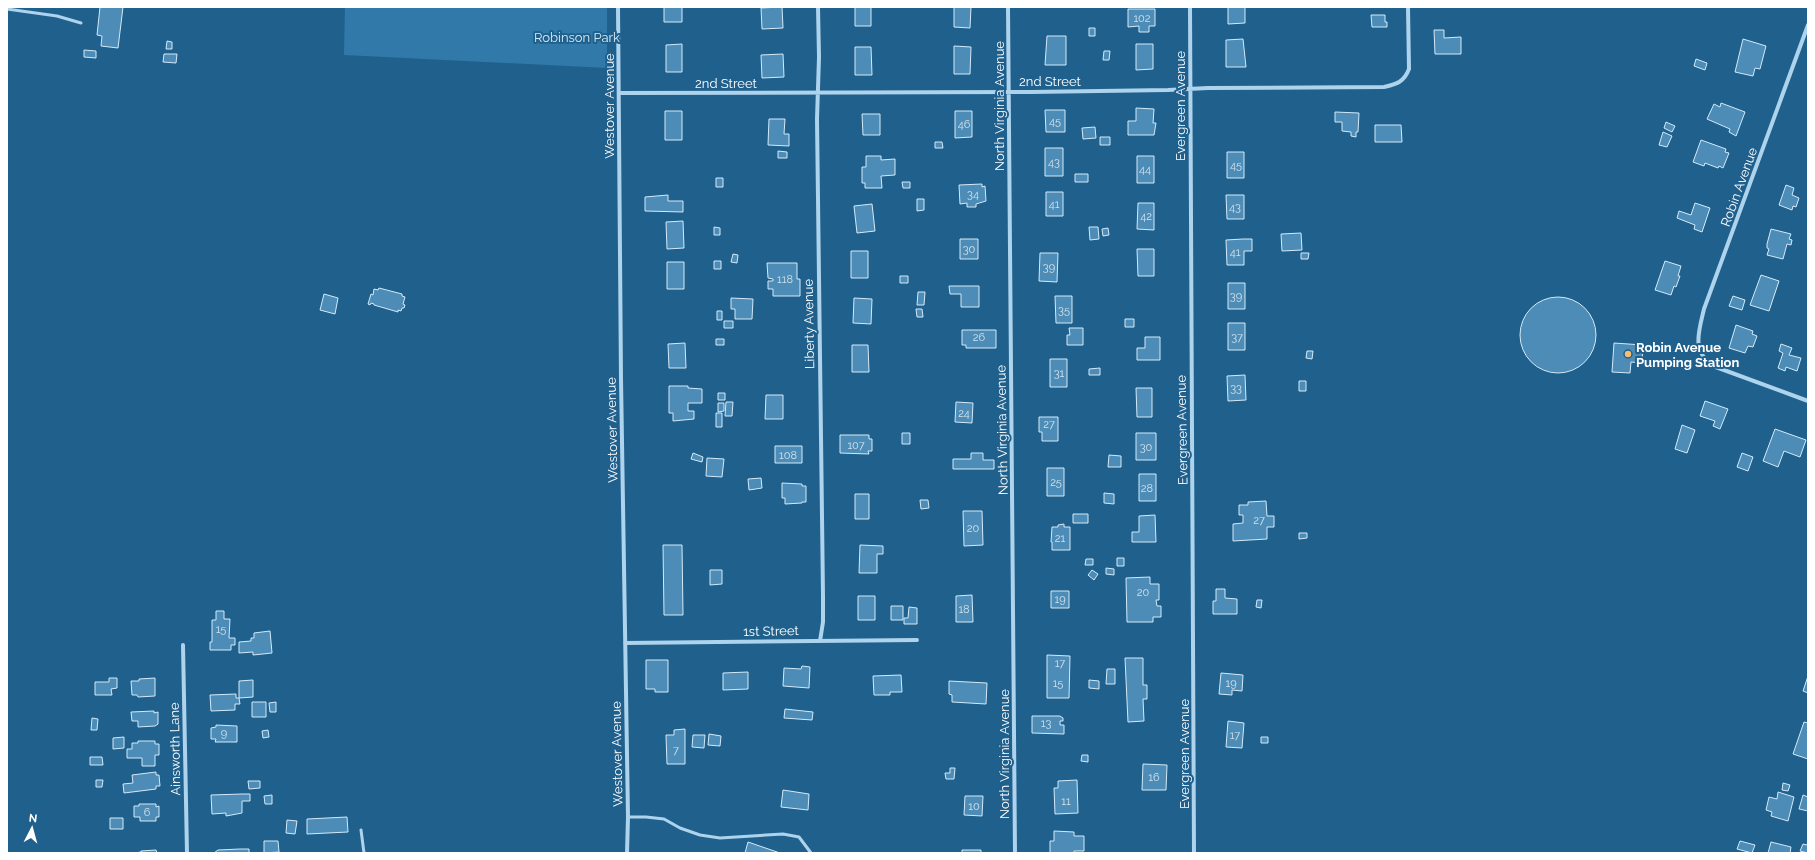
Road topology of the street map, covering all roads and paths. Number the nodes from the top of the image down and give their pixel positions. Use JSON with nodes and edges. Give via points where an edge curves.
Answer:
{"nodes":[{"id":1,"x":618,"y":7,"type":"edge"},
{"id":2,"x":818,"y":7,"type":"edge"},
{"id":3,"x":1008,"y":7,"type":"edge"},
{"id":4,"x":1190,"y":7,"type":"edge"},
{"id":5,"x":1408,"y":7,"type":"edge"},
{"id":6,"x":7,"y":9,"type":"edge"},
{"id":7,"x":81,"y":23,"type":"dead end"},
{"id":8,"x":1808,"y":25,"type":"edge"},
{"id":9,"x":1191,"y":88,"type":"junction"},
{"id":10,"x":1009,"y":91,"type":"junction"},
{"id":11,"x":818,"y":92,"type":"junction"},
{"id":12,"x":619,"y":93,"type":"junction"},
{"id":13,"x":1808,"y":402,"type":"edge"},
{"id":14,"x":917,"y":640,"type":"dead end"},
{"id":15,"x":820,"y":641,"type":"junction"},
{"id":16,"x":625,"y":643,"type":"junction"},
{"id":17,"x":183,"y":645,"type":"dead end"},
{"id":18,"x":628,"y":818,"type":"junction"},
{"id":19,"x":361,"y":830,"type":"dead end"},
{"id":20,"x":187,"y":853,"type":"edge"},
{"id":21,"x":364,"y":853,"type":"edge"},
{"id":22,"x":627,"y":853,"type":"edge"},
{"id":23,"x":811,"y":853,"type":"edge"},
{"id":24,"x":1015,"y":853,"type":"edge"},
{"id":25,"x":1194,"y":853,"type":"edge"}],
"edges":[{"from":1,"to":12,"type":"street","name":"Westover Avenue"},
{"from":2,"to":11,"type":"street","name":"Liberty Avenue"},
{"from":3,"to":10,"type":"street","name":"North Virginia Avenue"},
{"from":4,"to":9,"type":"street","name":"Evergreen Avenue"},
{"from":5,"to":9,"type":"street","name":"2nd Street","via":[[1409,69],[1406,76],[1396,84],[1384,87]]},
{"from":6,"to":7,"type":"lane","via":[[57,16]]},
{"from":8,"to":13,"type":"street","name":"Robin Avenue","via":[[1704,309],[1698,344],[1703,357],[1713,366]]},
{"from":9,"to":10,"type":"street","name":"2nd Street"},
{"from":9,"to":25,"type":"street","name":"Evergreen Avenue"},
{"from":10,"to":11,"type":"street","name":"2nd Street"},
{"from":10,"to":24,"type":"street","name":"North Virginia Avenue"},
{"from":11,"to":12,"type":"street","name":"2nd Street"},
{"from":11,"to":15,"type":"street","name":"Liberty Avenue","via":[[823,596]]},
{"from":12,"to":16,"type":"street","name":"Westover Avenue"},
{"from":14,"to":15,"type":"street","name":"1st Street"},
{"from":15,"to":16,"type":"street","name":"1st Street"},
{"from":16,"to":18,"type":"street","name":"Westover Avenue"},
{"from":17,"to":20,"type":"street","name":"Ainsworth Lane"},
{"from":18,"to":22,"type":"street","name":"Westover Avenue"},
{"from":18,"to":23,"type":"lane","via":[[664,819],[700,835],[720,838],[783,834],[799,838]]},
{"from":19,"to":21,"type":"lane"}]}
